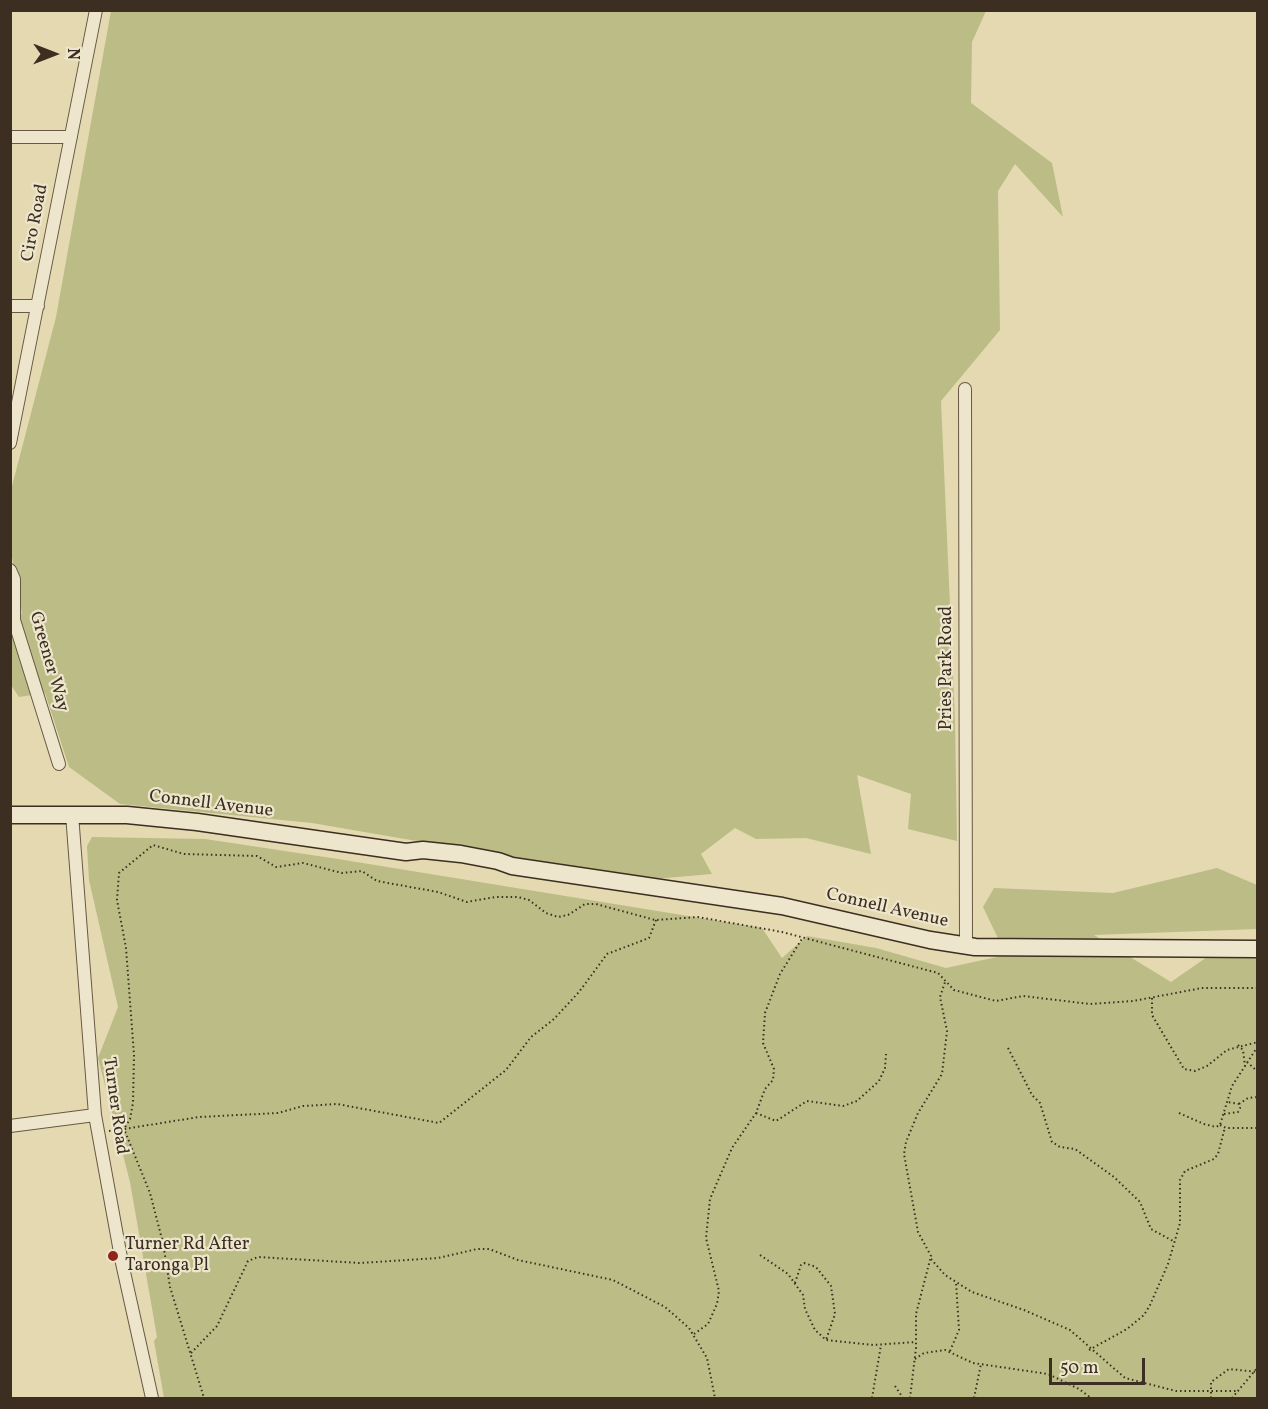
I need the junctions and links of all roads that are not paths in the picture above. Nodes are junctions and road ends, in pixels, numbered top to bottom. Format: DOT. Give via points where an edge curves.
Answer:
graph roads {
  1 [pos="96,10"];
  2 [pos="10,137"];
  3 [pos="71,137"];
  4 [pos="10,306"];
  5 [pos="38,306"];
  6 [pos="965,389"];
  7 [pos="10,443"];
  8 [pos="10,570"];
  9 [pos="12,621"];
  10 [pos="59,764"];
  11 [pos="72,814"];
  12 [pos="10,815"];
  13 [pos="966,946"];
  14 [pos="1257,949"];
  15 [pos="94,1115"];
  16 [pos="10,1126"];
  17 [pos="152,1398"];
  1 -- 3 [label="street, Ciro Road"];
  2 -- 3 [label="street"];
  3 -- 5 [label="street, Ciro Road"];
  4 -- 5 [label="street"];
  5 -- 7 [label="street, Ciro Road"];
  6 -- 13 [label="street, Pries Park Road"];
  8 -- 9 [label="street, Greener Way" via="14,579"];
  9 -- 10 [label="street, Greener Way"];
  11 -- 12 [label="street, Connell Avenue"];
  11 -- 13 [label="street, Connell Avenue" via="178,820 406,852 452,863 512,866 782,906"];
  11 -- 15 [label="street, Turner Road"];
  13 -- 14 [label="street, Connell Avenue"];
  15 -- 16 [label="street"];
  15 -- 17 [label="street, Turner Road"];
}
